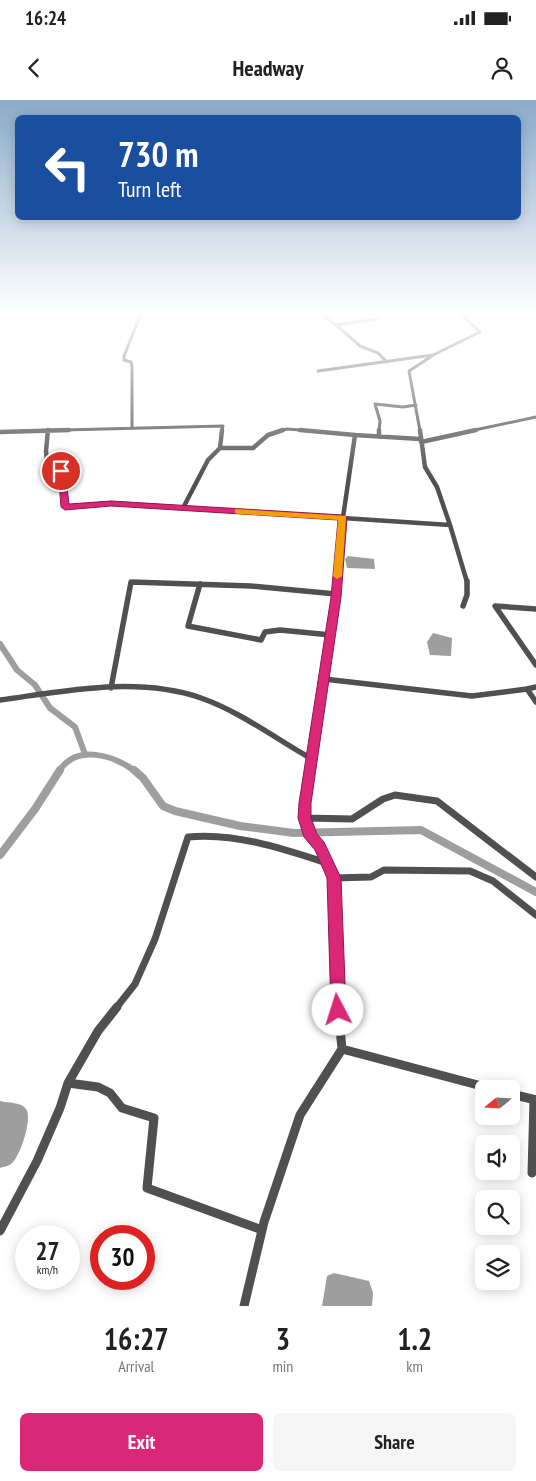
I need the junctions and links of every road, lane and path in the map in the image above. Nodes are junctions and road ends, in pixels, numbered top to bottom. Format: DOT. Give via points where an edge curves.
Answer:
graph roads {
  1 [pos="133,367"];
  2 [pos="347,367"];
  3 [pos="415,367"];
  4 [pos="318,371"];
  5 [pos="416,405"];
  6 [pos="536,417"];
  7 [pos="132,427"];
  8 [pos="48,430"];
  9 [pos="0,432"];
  10 [pos="354,435"];
  11 [pos="379,436"];
  12 [pos="420,440"];
  13 [pos="220,448"];
  14 [pos="183,508"];
  15 [pos="343,518"];
  16 [pos="450,525"];
  17 [pos="200,584"];
  18 [pos="336,594"];
  19 [pos="463,606"];
  20 [pos="536,609"];
  21 [pos="330,635"];
  22 [pos="536,665"];
  23 [pos="324,679"];
  24 [pos="536,687"];
  25 [pos="111,688"];
  26 [pos="527,689"];
  27 [pos="0,700"];
  28 [pos="536,702"];
  29 [pos="312,759"];
  30 [pos="305,818"];
  31 [pos="327,863"];
  32 [pos="536,877"];
  33 [pos="334,878"];
  34 [pos="536,915"];
  35 [pos="342,1048"];
  36 [pos="68,1082"];
  37 [pos="475,1084"];
  38 [pos="520,1096"];
  39 [pos="535,1100"];
  40 [pos="532,1173"];
  41 [pos="262,1230"];
  42 [pos="0,1231"];
  43 [pos="244,1306"];
  1 -- 7 [label="street"];
  2 -- 4 [label="street"];
  3 -- 5 [label="street" via="409,371"];
  5 -- 11 [label="street" via="375,404 380,422"];
  5 -- 12 [label="street"];
  6 -- 12 [label="street"];
  7 -- 8 [label="street"];
  7 -- 13 [label="street" via="223,426"];
  8 -- 9 [label="street"];
  8 -- 14 [label="street" via="48,473 61,471 65,507 111,503"];
  10 -- 11 [label="street"];
  10 -- 13 [label="street" via="287,429 268,435 253,448"];
  10 -- 15 [label="street"];
  11 -- 12 [label="street"];
  12 -- 16 [label="street" via="425,467 437,487"];
  13 -- 14 [label="street" via="208,460"];
  14 -- 15 [label="street"];
  15 -- 16 [label="street"];
  15 -- 18 [label="street"];
  16 -- 19 [label="street" via="467,577"];
  17 -- 18 [label="street"];
  17 -- 21 [label="street" via="188,626 261,640 265,632 280,630"];
  17 -- 25 [label="street" via="131,582"];
  18 -- 21 [label="street"];
  20 -- 22 [label="street" via="495,606"];
  21 -- 23 [label="street"];
  23 -- 26 [label="street" via="472,696"];
  23 -- 29 [label="street"];
  24 -- 26 [label="street"];
  25 -- 27 [label="street"];
  25 -- 29 [label="street" via="172,690 203,699"];
  26 -- 28 [label="street"];
  29 -- 30 [label="street"];
  30 -- 31 [label="street" via="311,837 320,846"];
  30 -- 32 [label="street" via="352,819 382,799 395,795 437,801"];
  31 -- 33 [label="street"];
  31 -- 36 [label="street" via="306,855 206,835 188,837 155,938 135,984 98,1031"];
  33 -- 34 [label="street" via="371,877 384,870 470,871 493,881"];
  33 -- 35 [label="street" via="336,990"];
  35 -- 37 [label="street"];
  35 -- 41 [label="street" via="300,1115"];
  36 -- 41 [label="street" via="98,1087 110,1093 122,1108 154,1118 147,1188"];
  36 -- 42 [label="street" via="37,1161"];
  38 -- 39 [label="street"];
  39 -- 40 [label="street"];
  41 -- 43 [label="street"];
}
